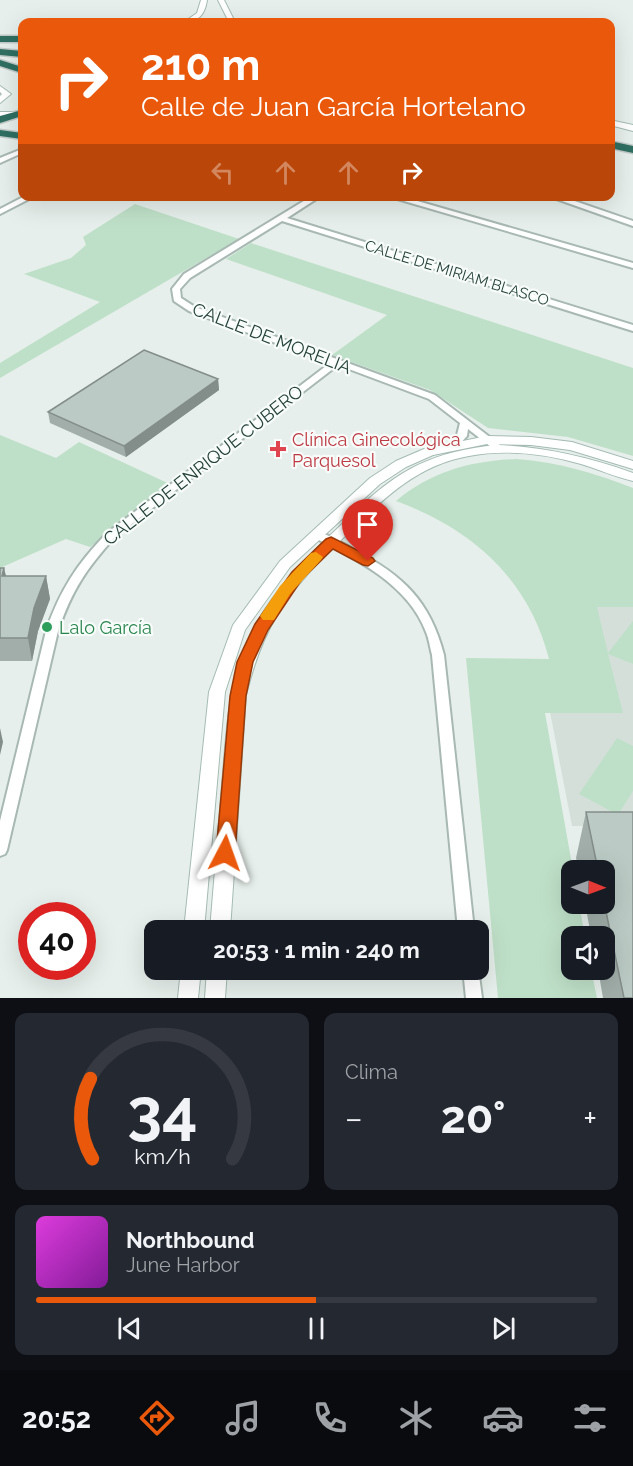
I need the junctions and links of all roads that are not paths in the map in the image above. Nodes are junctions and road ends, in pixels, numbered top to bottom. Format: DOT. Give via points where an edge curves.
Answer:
graph roads {
  1 [pos="204,0"];
  2 [pos="217,0"];
  3 [pos="195,18"];
  4 [pos="205,18"];
  5 [pos="224,18"];
  6 [pos="229,18"];
  7 [pos="0,39"];
  8 [pos="18,39"];
  9 [pos="0,45"];
  10 [pos="18,47"];
  11 [pos="0,52"];
  12 [pos="18,54"];
  13 [pos="0,63"];
  14 [pos="18,69"];
  15 [pos="0,88"];
  16 [pos="0,101"];
  17 [pos="0,114"];
  18 [pos="18,114"];
  19 [pos="18,114"];
  20 [pos="0,120"];
  21 [pos="615,123"];
  22 [pos="633,128"];
  23 [pos="0,133"];
  24 [pos="18,136"];
  25 [pos="18,136"];
  26 [pos="0,139"];
  27 [pos="615,145"];
  28 [pos="633,150"];
  29 [pos="18,153"];
  30 [pos="615,155"];
  31 [pos="633,160"];
  32 [pos="0,161"];
  33 [pos="22,201"];
  34 [pos="310,201"];
  35 [pos="407,201"];
  36 [pos="566,201"];
  37 [pos="0,212"];
  38 [pos="282,219"];
  39 [pos="633,224"];
  40 [pos="633,266"];
  41 [pos="633,328"];
  42 [pos="334,363"];
  43 [pos="465,423"];
  44 [pos="487,440"];
  45 [pos="453,445"];
  46 [pos="501,449"];
  47 [pos="633,465"];
  48 [pos="633,477"];
  49 [pos="324,539"];
  50 [pos="0,850"];
  51 [pos="195,920"];
  52 [pos="221,920"];
  53 [pos="465,920"];
  54 [pos="190,980"];
  55 [pos="216,980"];
  56 [pos="472,980"];
  57 [pos="188,998"];
  58 [pos="215,998"];
  59 [pos="474,998"];
  1 -- 3 [label="street"];
  2 -- 4 [label="street"];
  2 -- 5 [label="street"];
  2 -- 6 [label="street"];
  7 -- 8 [label="highway"];
  9 -- 10 [label="highway"];
  11 -- 12 [label="highway"];
  13 -- 14 [label="highway"];
  15 -- 16 [label="street" via="7,94"];
  17 -- 18 [label="street"];
  19 -- 20 [label="highway"];
  21 -- 22 [label="street"];
  23 -- 24 [label="highway"];
  25 -- 26 [label="highway"];
  27 -- 28 [label="highway"];
  29 -- 32 [label="street"];
  30 -- 31 [label="highway"];
  33 -- 37 [label="street"];
  34 -- 38 [label="street, CALLE DE MORELIA"];
  35 -- 40 [label="street"];
  36 -- 39 [label="street"];
  38 -- 41 [label="street, CALLE DE MIRIAM BLASCO"];
  38 -- 42 [label="street, CALLE DE MORELIA" via="187,276 175,294 192,309"];
  42 -- 43 [label="street, CALLE DE MORELIA" via="432,397"];
  42 -- 50 [label="street, CALLE DE ENRIQUE CUBERO" via="111,535 83,564 64,596 52,631"];
  43 -- 44 [label="street, CALLE DE MORELIA"];
  43 -- 45 [label="street" via="462,436"];
  44 -- 45 [label="street"];
  44 -- 46 [label="street, CALLE DE MORELIA"];
  44 -- 47 [label="street" via="572,446"];
  45 -- 49 [label="street" via="400,464 375,480"];
  46 -- 48 [label="street" via="571,457"];
  46 -- 49 [label="street" via="447,458 417,469"];
  49 -- 51 [label="street" via="285,564 238,629 226,662 212,730"];
  49 -- 52 [label="street" via="260,628 245,662 234,729"];
  49 -- 53 [label="street" via="368,561 402,587 430,623 436,641"];
  54 -- 57 [label="street"];
  55 -- 58 [label="street"];
  56 -- 59 [label="street"];
}
